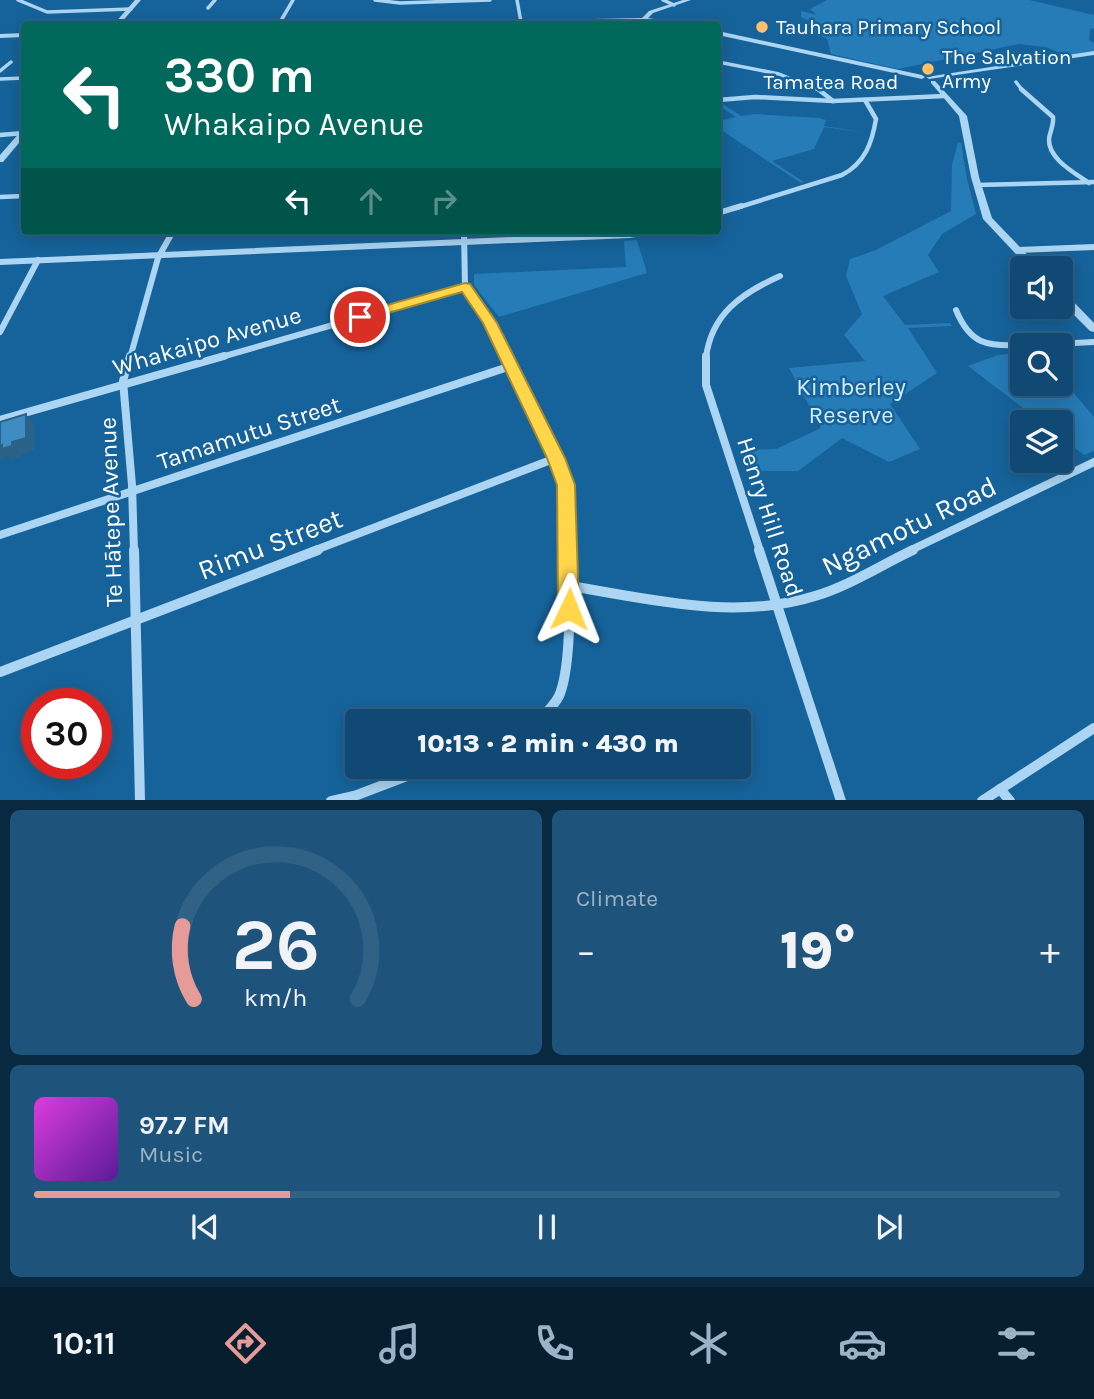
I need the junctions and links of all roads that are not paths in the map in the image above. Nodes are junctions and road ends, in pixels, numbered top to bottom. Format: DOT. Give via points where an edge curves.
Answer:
graph roads {
  1 [pos="18,0"];
  2 [pos="138,0"];
  3 [pos="215,0"];
  4 [pos="293,0"];
  5 [pos="375,0"];
  6 [pos="490,0"];
  7 [pos="517,0"];
  8 [pos="663,0"];
  9 [pos="688,0"];
  10 [pos="434,1"];
  11 [pos="674,5"];
  12 [pos="208,8"];
  13 [pos="131,9"];
  14 [pos="644,19"];
  15 [pos="120,21"];
  16 [pos="281,21"];
  17 [pos="521,21"];
  18 [pos="562,21"];
  19 [pos="656,21"];
  20 [pos="721,34"];
  21 [pos="21,35"];
  22 [pos="0,36"];
  23 [pos="1094,53"];
  24 [pos="11,62"];
  25 [pos="721,63"];
  26 [pos="0,71"];
  27 [pos="21,78"];
  28 [pos="0,79"];
  29 [pos="927,80"];
  30 [pos="1016,82"];
  31 [pos="945,96"];
  32 [pos="721,100"];
  33 [pos="865,100"];
  34 [pos="833,101"];
  35 [pos="0,135"];
  36 [pos="21,137"];
  37 [pos="21,139"];
  38 [pos="0,160"];
  39 [pos="1091,183"];
  40 [pos="977,185"];
  41 [pos="21,196"];
  42 [pos="0,197"];
  43 [pos="721,211"];
  44 [pos="171,235"];
  45 [pos="464,235"];
  46 [pos="629,235"];
  47 [pos="464,242"];
  48 [pos="1094,247"];
  49 [pos="1018,250"];
  50 [pos="160,255"];
  51 [pos="1024,256"];
  52 [pos="38,260"];
  53 [pos="0,262"];
  54 [pos="780,276"];
  55 [pos="465,287"];
  56 [pos="1073,307"];
  57 [pos="956,310"];
  58 [pos="1094,329"];
  59 [pos="0,332"];
  60 [pos="1094,342"];
  61 [pos="1073,343"];
  62 [pos="1010,345"];
  63 [pos="511,366"];
  64 [pos="124,384"];
  65 [pos="0,421"];
  66 [pos="556,458"];
  67 [pos="1094,462"];
  68 [pos="132,492"];
  69 [pos="0,535"];
  70 [pos="570,586"];
  71 [pos="778,606"];
  72 [pos="135,620"];
  73 [pos="0,672"];
  74 [pos="550,709"];
  75 [pos="1094,728"];
  76 [pos="402,779"];
  77 [pos="1000,789"];
  78 [pos="357,798"];
  79 [pos="140,800"];
  80 [pos="331,800"];
  81 [pos="841,800"];
  82 [pos="982,800"];
  83 [pos="1010,800"];
  1 -- 13 [label="street" via="47,12"];
  2 -- 13 [label="street"];
  3 -- 12 [label="street"];
  4 -- 16 [label="street"];
  5 -- 10 [label="street"];
  6 -- 10 [label="street"];
  7 -- 17 [label="street"];
  8 -- 11 [label="street"];
  9 -- 11 [label="street"];
  11 -- 14 [label="street"];
  13 -- 15 [label="street"];
  14 -- 18 [label="street"];
  14 -- 19 [label="street"];
  20 -- 29 [label="street"];
  21 -- 22 [label="street"];
  23 -- 29 [label="street"];
  24 -- 26 [label="street"];
  25 -- 34 [label="street" via="803,82"];
  27 -- 28 [label="street"];
  29 -- 31 [label="street"];
  30 -- 39 [label="street" via="1053,117 1051,149"];
  31 -- 33 [label="street, Tamatea Road"];
  31 -- 40 [label="street" via="963,116"];
  32 -- 34 [label="street, Tamatea Road"];
  33 -- 34 [label="street, Tamatea Road"];
  33 -- 43 [label="street" via="876,119 866,156 858,166 842,175"];
  35 -- 36 [label="street"];
  37 -- 38 [label="street"];
  39 -- 40 [label="street"];
  40 -- 49 [label="street" via="988,219"];
  41 -- 42 [label="street"];
  44 -- 50 [label="street, Te Hātepe Avenue"];
  45 -- 47 [label="street"];
  46 -- 47 [label="street"];
  47 -- 50 [label="street"];
  47 -- 55 [label="street"];
  48 -- 49 [label="street"];
  49 -- 51 [label="street"];
  50 -- 52 [label="street"];
  50 -- 64 [label="street, Te Hātepe Avenue"];
  52 -- 53 [label="street"];
  52 -- 59 [label="street"];
  54 -- 71 [label="street, Henry Hill Road" via="748,291 723,312 710,334 704,358 706,385"];
  55 -- 63 [label="street"];
  55 -- 64 [label="street, Whakaipo Avenue"];
  56 -- 58 [label="street"];
  57 -- 62 [label="street" via="972,336 983,344"];
  60 -- 61 [label="street"];
  63 -- 66 [label="street"];
  63 -- 68 [label="street, Tamamutu Street"];
  64 -- 65 [label="street, Whakaipo Avenue"];
  64 -- 68 [label="street, Te Hātepe Avenue"];
  66 -- 70 [label="street" via="568,502"];
  66 -- 72 [label="street, Rimu Street"];
  67 -- 71 [label="street, Ngamotu Road" via="819,595"];
  68 -- 69 [label="street, Tamamutu Street"];
  68 -- 72 [label="street, Te Hātepe Avenue"];
  70 -- 71 [label="street, Ngamotu Road" via="715,606"];
  70 -- 74 [label="street" via="560,694"];
  71 -- 81 [label="street, Henry Hill Road"];
  72 -- 73 [label="street, Rimu Street"];
  72 -- 79 [label="street, Te Hātepe Avenue"];
  75 -- 77 [label="street"];
  76 -- 78 [label="street"];
  77 -- 82 [label="street"];
  77 -- 83 [label="street"];
  78 -- 80 [label="street"];
}
